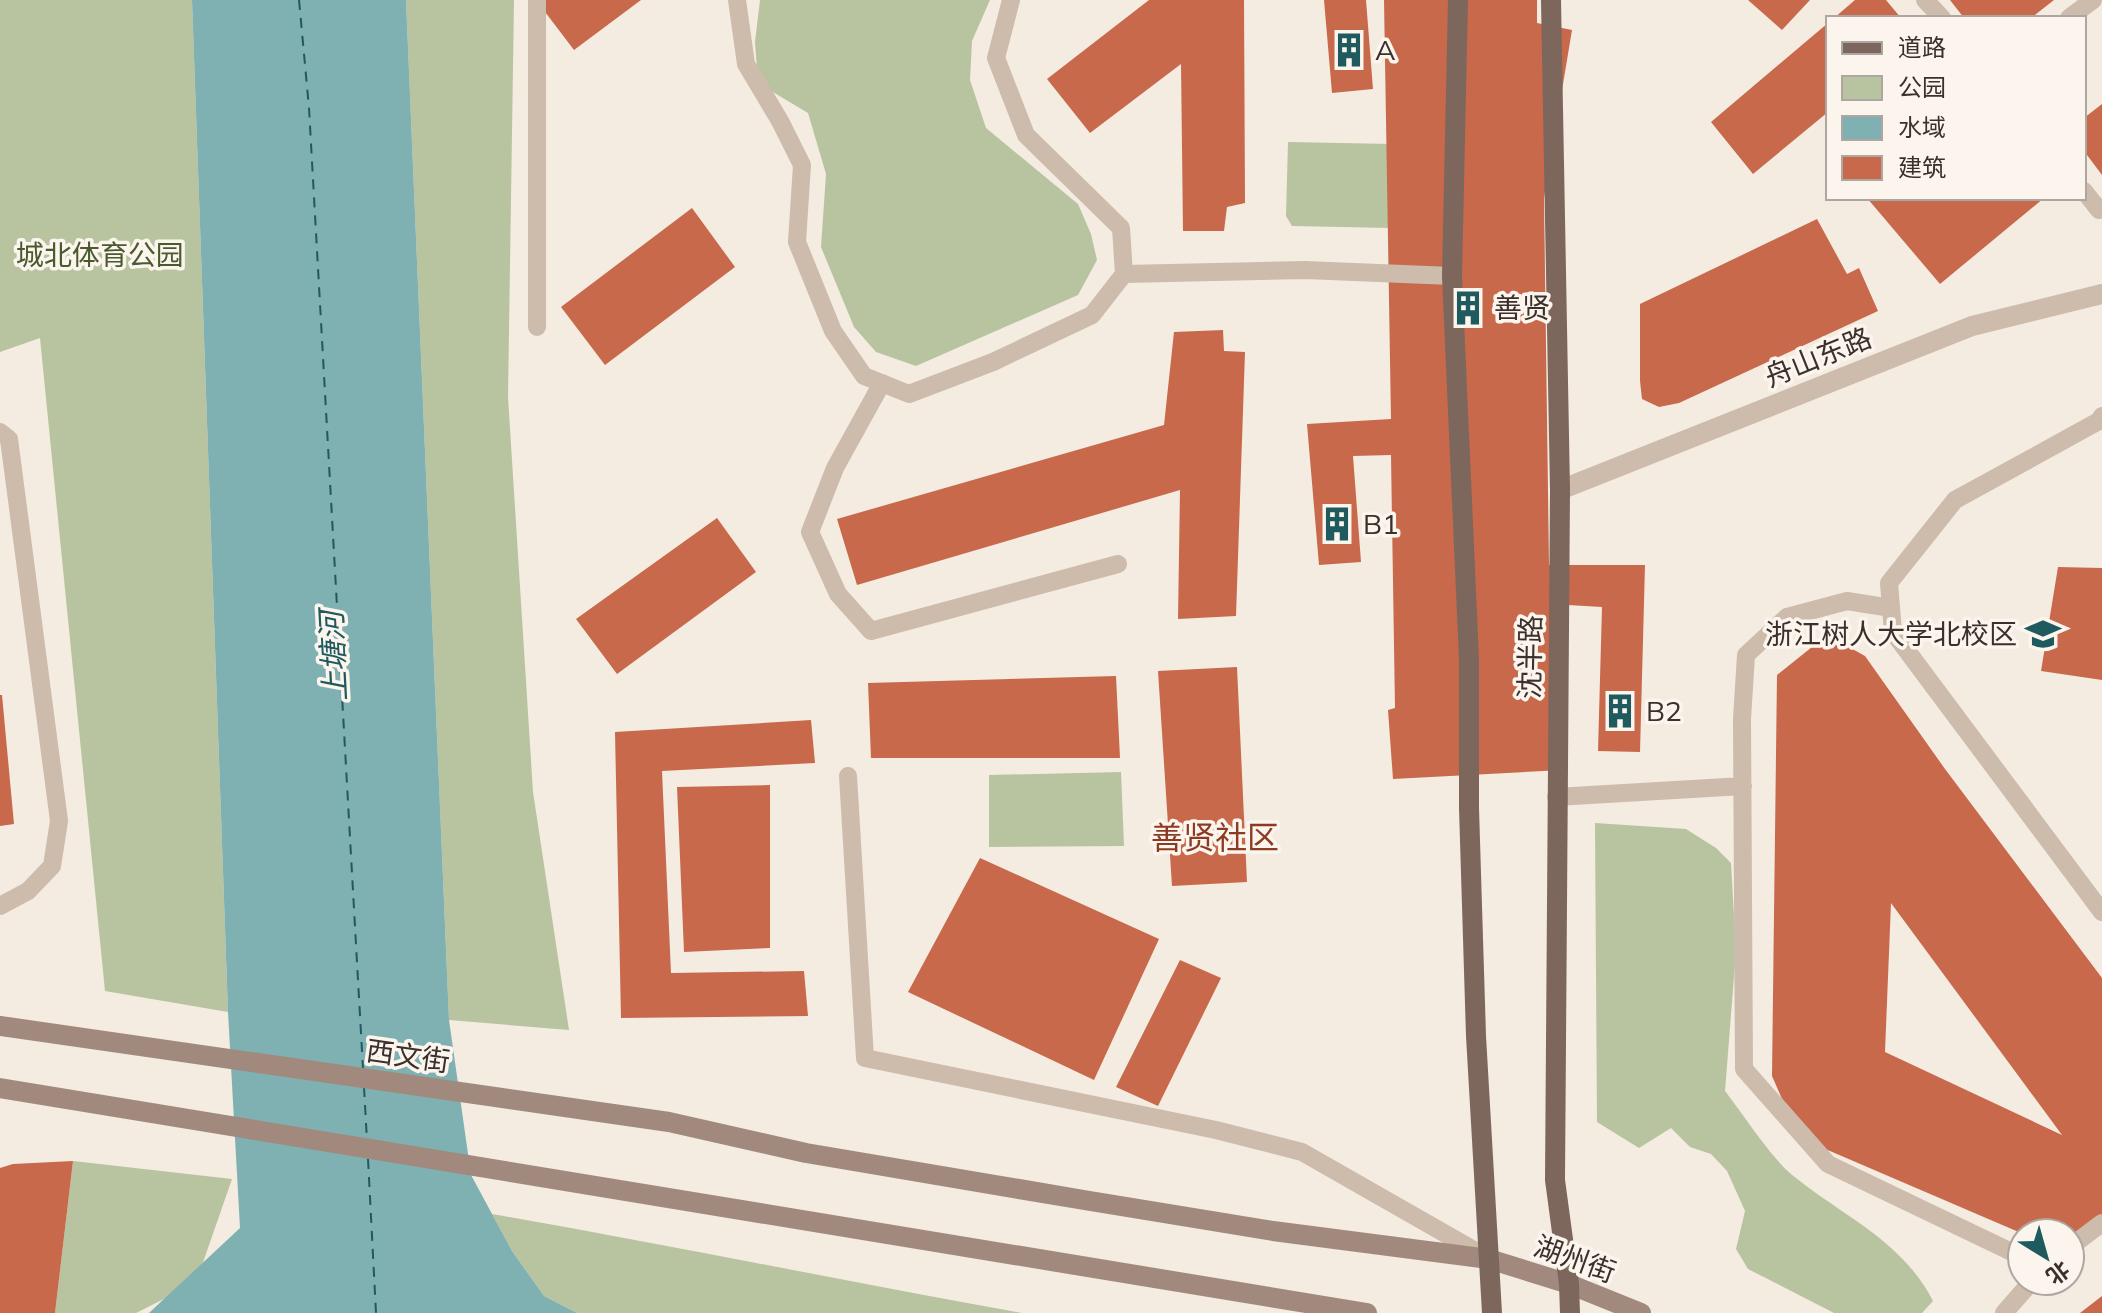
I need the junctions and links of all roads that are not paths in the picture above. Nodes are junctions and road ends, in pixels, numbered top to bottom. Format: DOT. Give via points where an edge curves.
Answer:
graph roads {
  1 [pos="537,0"];
  2 [pos="737,0"];
  3 [pos="1011,0"];
  4 [pos="1458,0"];
  5 [pos="1551,0"];
  6 [pos="1925,0"];
  7 [pos="2093,0"];
  8 [pos="1940,16"];
  9 [pos="2072,16"];
  10 [pos="2086,194"];
  11 [pos="2099,210"];
  12 [pos="1124,274"];
  13 [pos="1452,276"];
  14 [pos="2102,294"];
  15 [pos="537,327"];
  16 [pos="882,383"];
  17 [pos="2102,416"];
  18 [pos="0,432"];
  19 [pos="1560,490"];
  20 [pos="1118,564"];
  21 [pos="1891,608"];
  22 [pos="848,776"];
  23 [pos="1743,786"];
  24 [pos="1556,797"];
  25 [pos="0,906"];
  26 [pos="2102,912"];
  27 [pos="0,1026"];
  28 [pos="1,1088"];
  29 [pos="2006,1249"];
  30 [pos="1489,1259"];
  31 [pos="1569,1284"];
  32 [pos="2018,1297"];
  33 [pos="1367,1313"];
  34 [pos="1492,1313"];
  35 [pos="1570,1313"];
  36 [pos="1641,1313"];
  37 [pos="2004,1313"];
  1 -- 15 [label="lane"];
  2 -- 16 [label="lane" via="746,64 802,165 797,242 833,331 864,376"];
  3 -- 12 [label="lane" via="996,58 1026,135 1121,228"];
  4 -- 13 [label="main road"];
  5 -- 19 [label="main road, 沈半路"];
  6 -- 8 [label="lane"];
  7 -- 9 [label="lane"];
  10 -- 11 [label="lane"];
  12 -- 13 [label="lane" via="1305,270"];
  12 -- 16 [label="lane" via="1092,315 993,362 909,394"];
  13 -- 30 [label="main road" via="1469,659 1476,1036"];
  14 -- 19 [label="street, 舟山东路" via="1972,326"];
  16 -- 20 [label="lane" via="835,468 810,532 838,594 871,631"];
  17 -- 21 [label="lane" via="1955,500 1889,583"];
  18 -- 25 [label="lane" via="9,439 59,821 52,866 28,891"];
  19 -- 24 [label="main road, 沈半路"];
  21 -- 23 [label="lane" via="1847,601 1787,617 1746,655"];
  21 -- 26 [label="lane" via="1893,632"];
  22 -- 30 [label="lane" via="865,1058 1302,1152"];
  23 -- 24 [label="lane"];
  23 -- 29 [label="lane" via="1744,1069 1828,1164"];
  24 -- 31 [label="main road, 沈半路" via="1555,1180"];
  27 -- 30 [label="main road, 西文街" via="669,1122 806,1153 1273,1231"];
  28 -- 33 [label="main road"];
  30 -- 31 [label="main road, 湖州街"];
  30 -- 34 [label="main road"];
  31 -- 35 [label="main road, 沈半路"];
  31 -- 36 [label="main road, 湖州街"];
  32 -- 37 [label="lane"];
}
